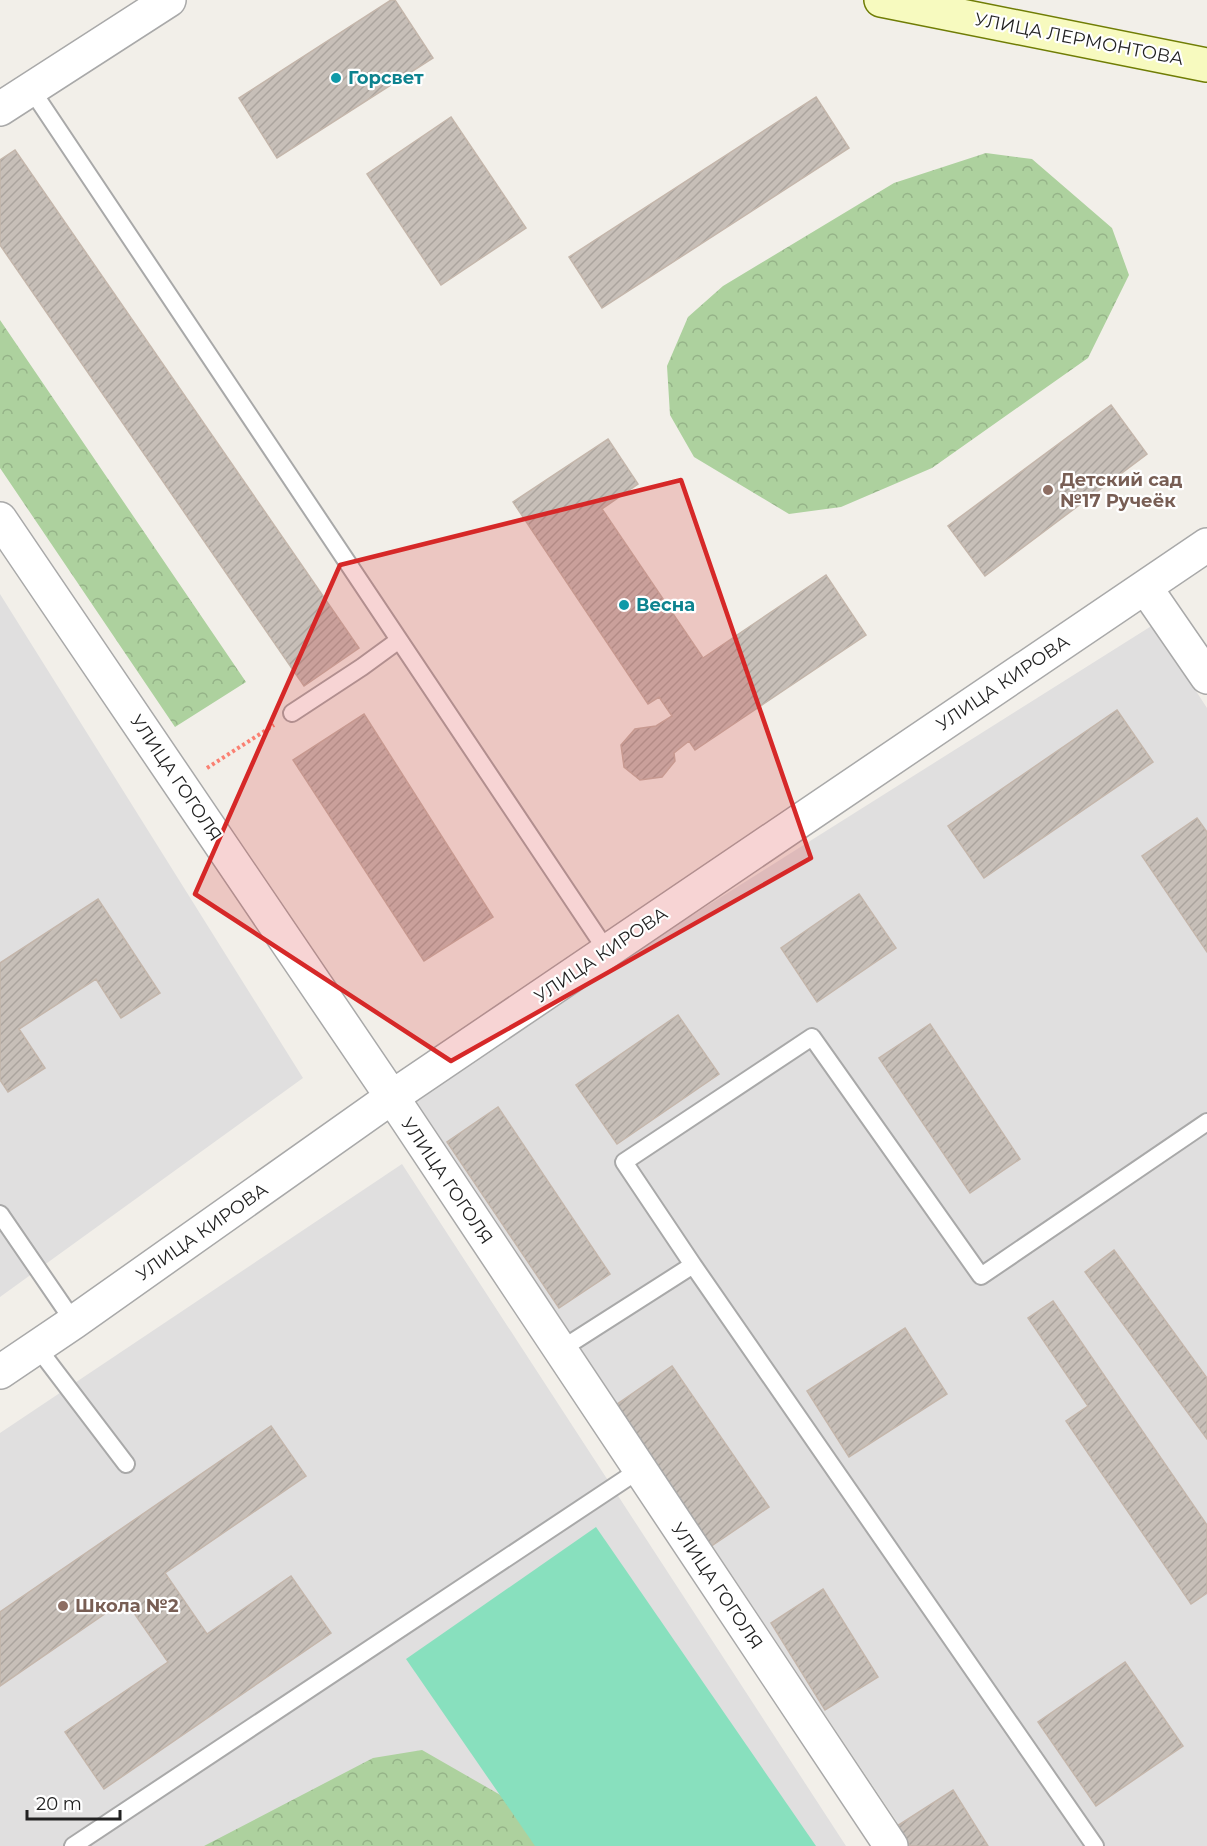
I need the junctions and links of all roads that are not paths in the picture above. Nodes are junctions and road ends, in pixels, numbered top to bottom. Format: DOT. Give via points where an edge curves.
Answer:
graph roads {
  1 [pos="169,0"];
  2 [pos="881,0"];
  3 [pos="1207,65"];
  4 [pos="31,89"];
  5 [pos="0,109"];
  6 [pos="0,519"];
  7 [pos="1207,545"];
  8 [pos="1145,586"];
  9 [pos="399,640"];
  10 [pos="1207,677"];
  11 [pos="292,713"];
  12 [pos="607,951"];
  13 [pos="392,1097"];
  14 [pos="1207,1122"];
  15 [pos="0,1214"];
  16 [pos="693,1266"];
  17 [pos="74,1322"];
  18 [pos="37,1347"];
  19 [pos="560,1350"];
  20 [pos="0,1372"];
  21 [pos="126,1464"];
  22 [pos="639,1470"];
  23 [pos="73,1846"];
  24 [pos="891,1846"];
  25 [pos="1095,1846"];
  1 -- 4 [label="street"];
  2 -- 3 [label="street, УЛИЦА ЛЕРМОНТОВА"];
  4 -- 5 [label="street"];
  4 -- 9 [label="lane"];
  6 -- 13 [label="street, УЛИЦА ГОГОЛЯ"];
  7 -- 8 [label="street, УЛИЦА КИРОВА"];
  8 -- 10 [label="street"];
  8 -- 12 [label="street, УЛИЦА КИРОВА"];
  9 -- 11 [label="lane"];
  9 -- 12 [label="lane"];
  12 -- 13 [label="street, УЛИЦА КИРОВА"];
  13 -- 17 [label="street, УЛИЦА КИРОВА"];
  13 -- 19 [label="street, УЛИЦА ГОГОЛЯ"];
  14 -- 16 [label="lane" via="981,1276 813,1037 624,1162"];
  15 -- 17 [label="lane"];
  16 -- 19 [label="lane"];
  16 -- 25 [label="lane"];
  17 -- 18 [label="street, УЛИЦА КИРОВА"];
  18 -- 20 [label="street, УЛИЦА КИРОВА"];
  18 -- 21 [label="lane"];
  19 -- 22 [label="street, УЛИЦА ГОГОЛЯ"];
  22 -- 23 [label="lane"];
  22 -- 24 [label="street, УЛИЦА ГОГОЛЯ"];
}
